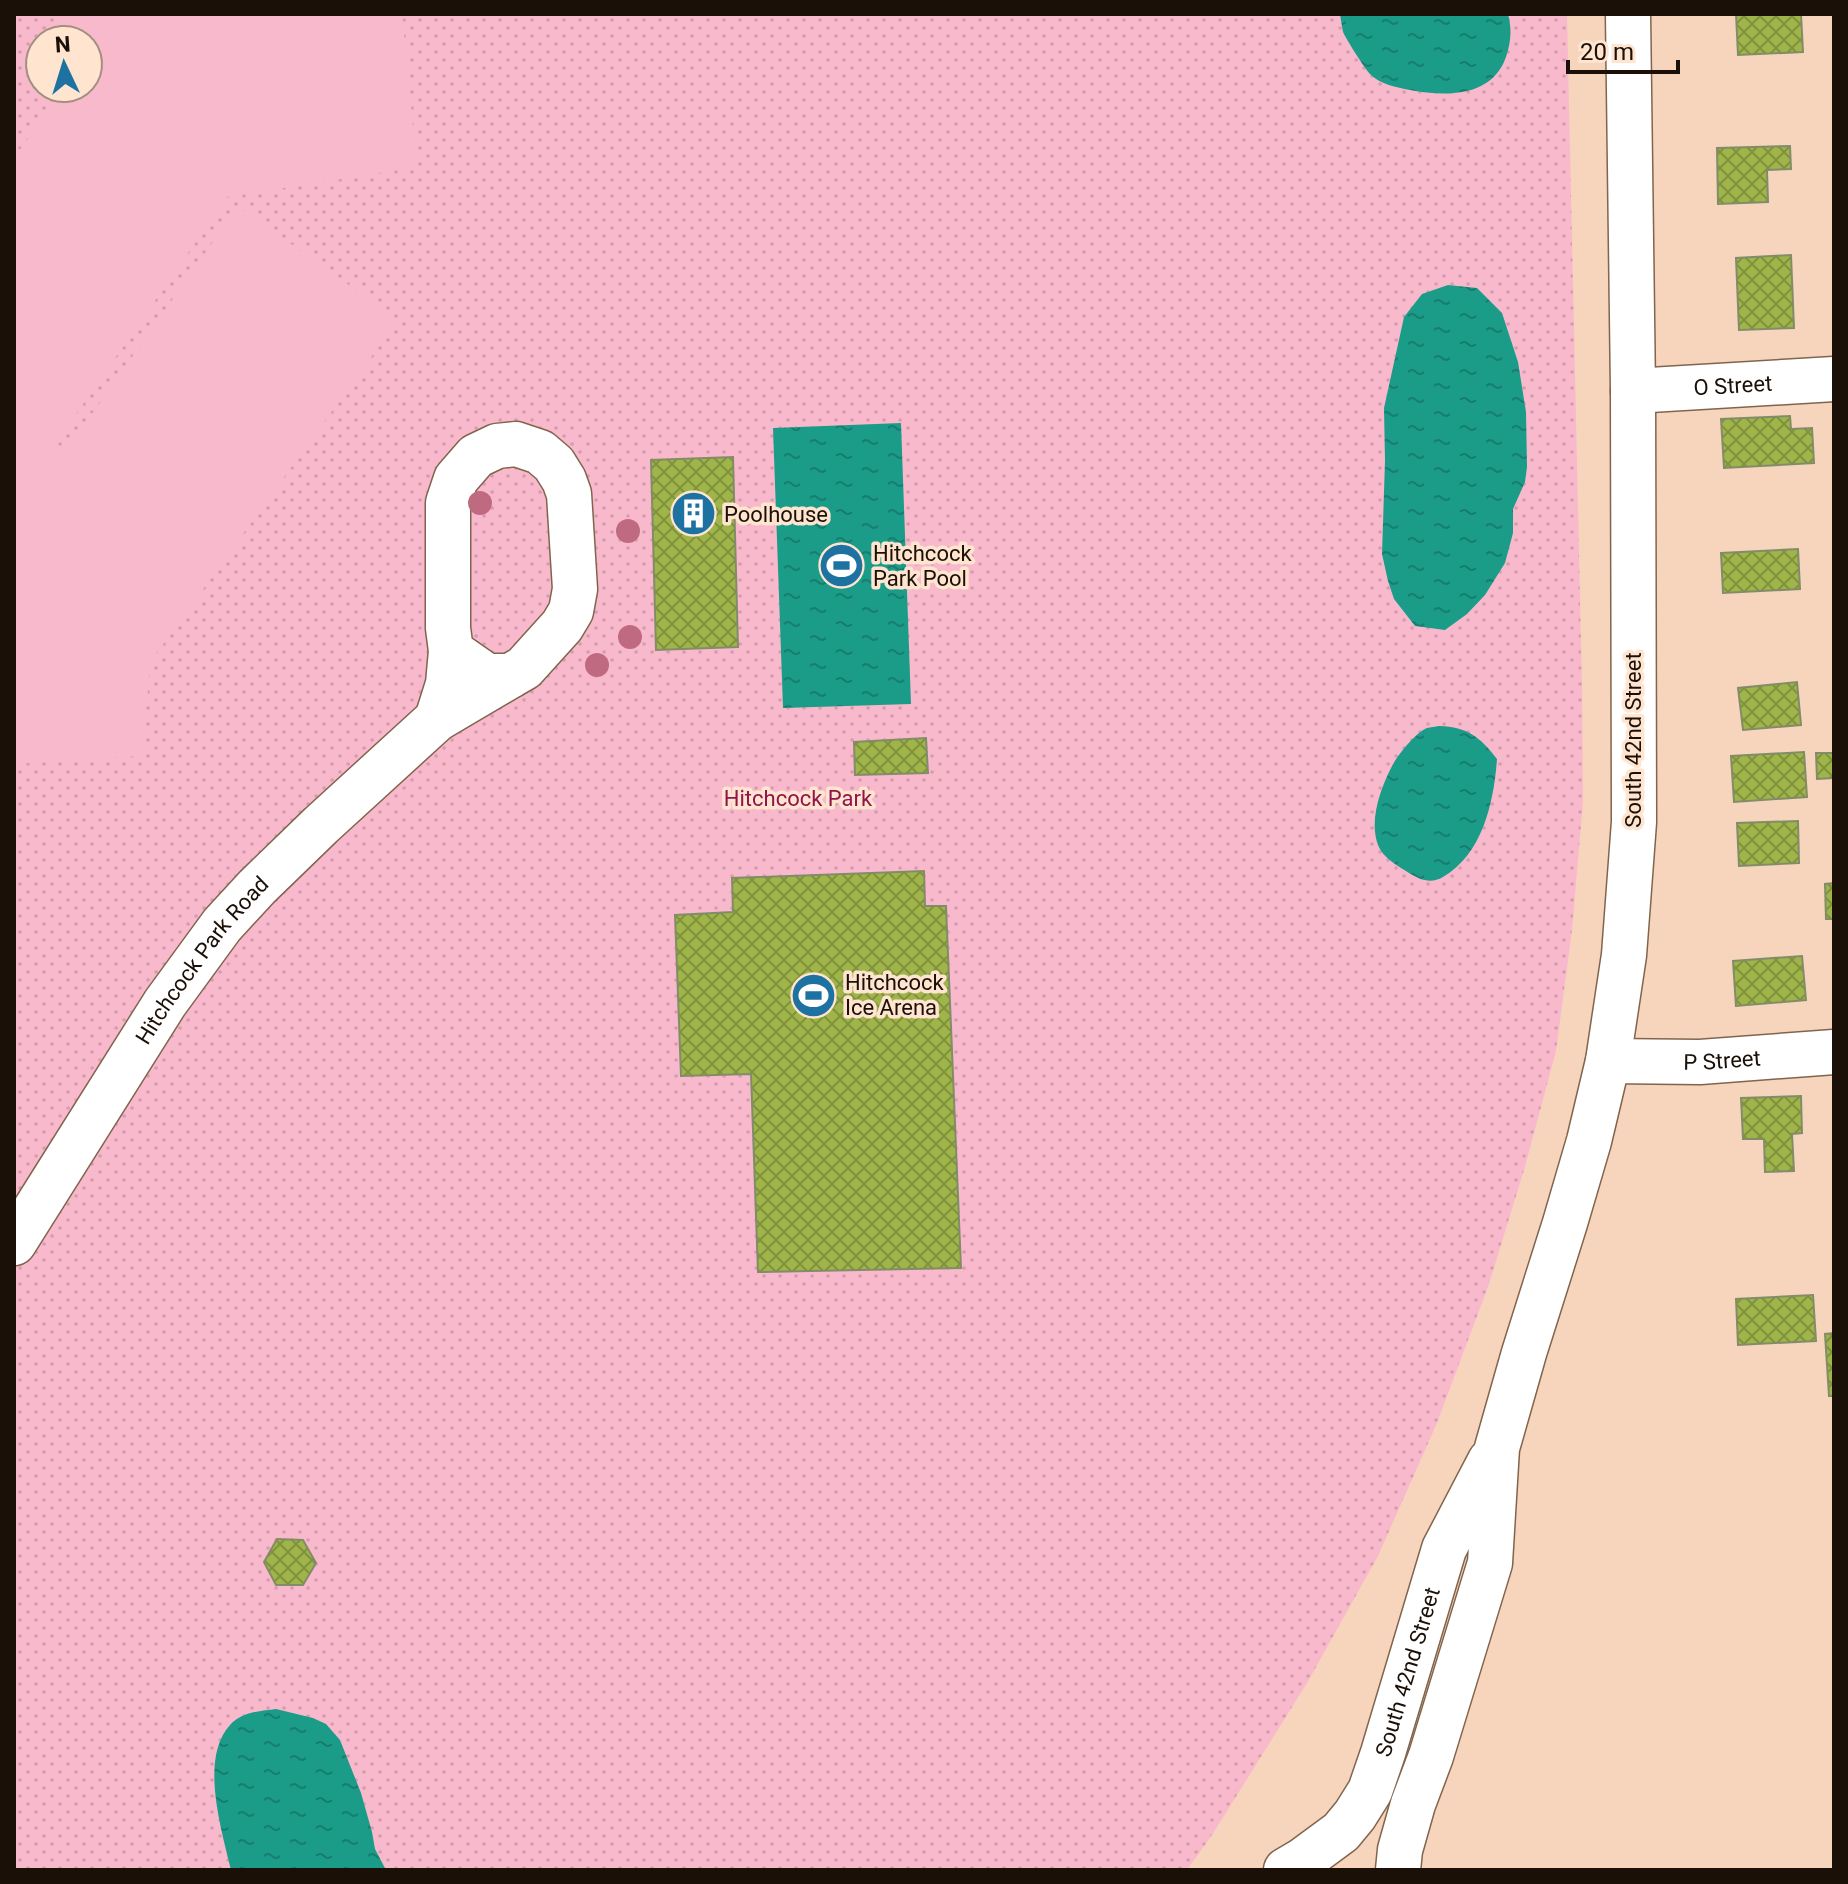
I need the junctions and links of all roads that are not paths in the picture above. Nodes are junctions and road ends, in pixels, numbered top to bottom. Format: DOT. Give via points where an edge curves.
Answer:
graph roads {
  1 [pos="1628,14"];
  2 [pos="1834,379"];
  3 [pos="1633,391"];
  4 [pos="451,651"];
  5 [pos="510,676"];
  6 [pos="437,719"];
  7 [pos="1834,1052"];
  8 [pos="1608,1061"];
  9 [pos="14,1243"];
  10 [pos="1497,1448"];
  11 [pos="1431,1756"];
  12 [pos="1286,1870"];
  13 [pos="1398,1870"];
  14 [pos="1418,1870"];
  1 -- 3 [label="main road, South 42nd Street"];
  2 -- 3 [label="main road, O Street"];
  3 -- 8 [label="main road, South 42nd Street" via="1634,822 1624,955"];
  4 -- 5 [label="main road" via="487,676"];
  4 -- 5 [label="main road, Hitchcock Park Road" via="448,503 456,479 476,456 497,446 516,444 540,452 554,464 569,494 575,589 562,626"];
  4 -- 6 [label="main road, Hitchcock Park Road"];
  5 -- 6 [label="main road, Hitchcock Park Road"];
  6 -- 9 [label="main road, Hitchcock Park Road" via="222,925 165,1003"];
  7 -- 8 [label="main road, P Street" via="1700,1062"];
  8 -- 10 [label="main road, South 42nd Street"];
  10 -- 11 [label="main road, South 42nd Street" via="1490,1563"];
  10 -- 12 [label="main road, South 42nd Street" via="1444,1549 1370,1791 1341,1832"];
  11 -- 13 [label="main road, South 42nd Street"];
  11 -- 14 [label="main road"];
}
